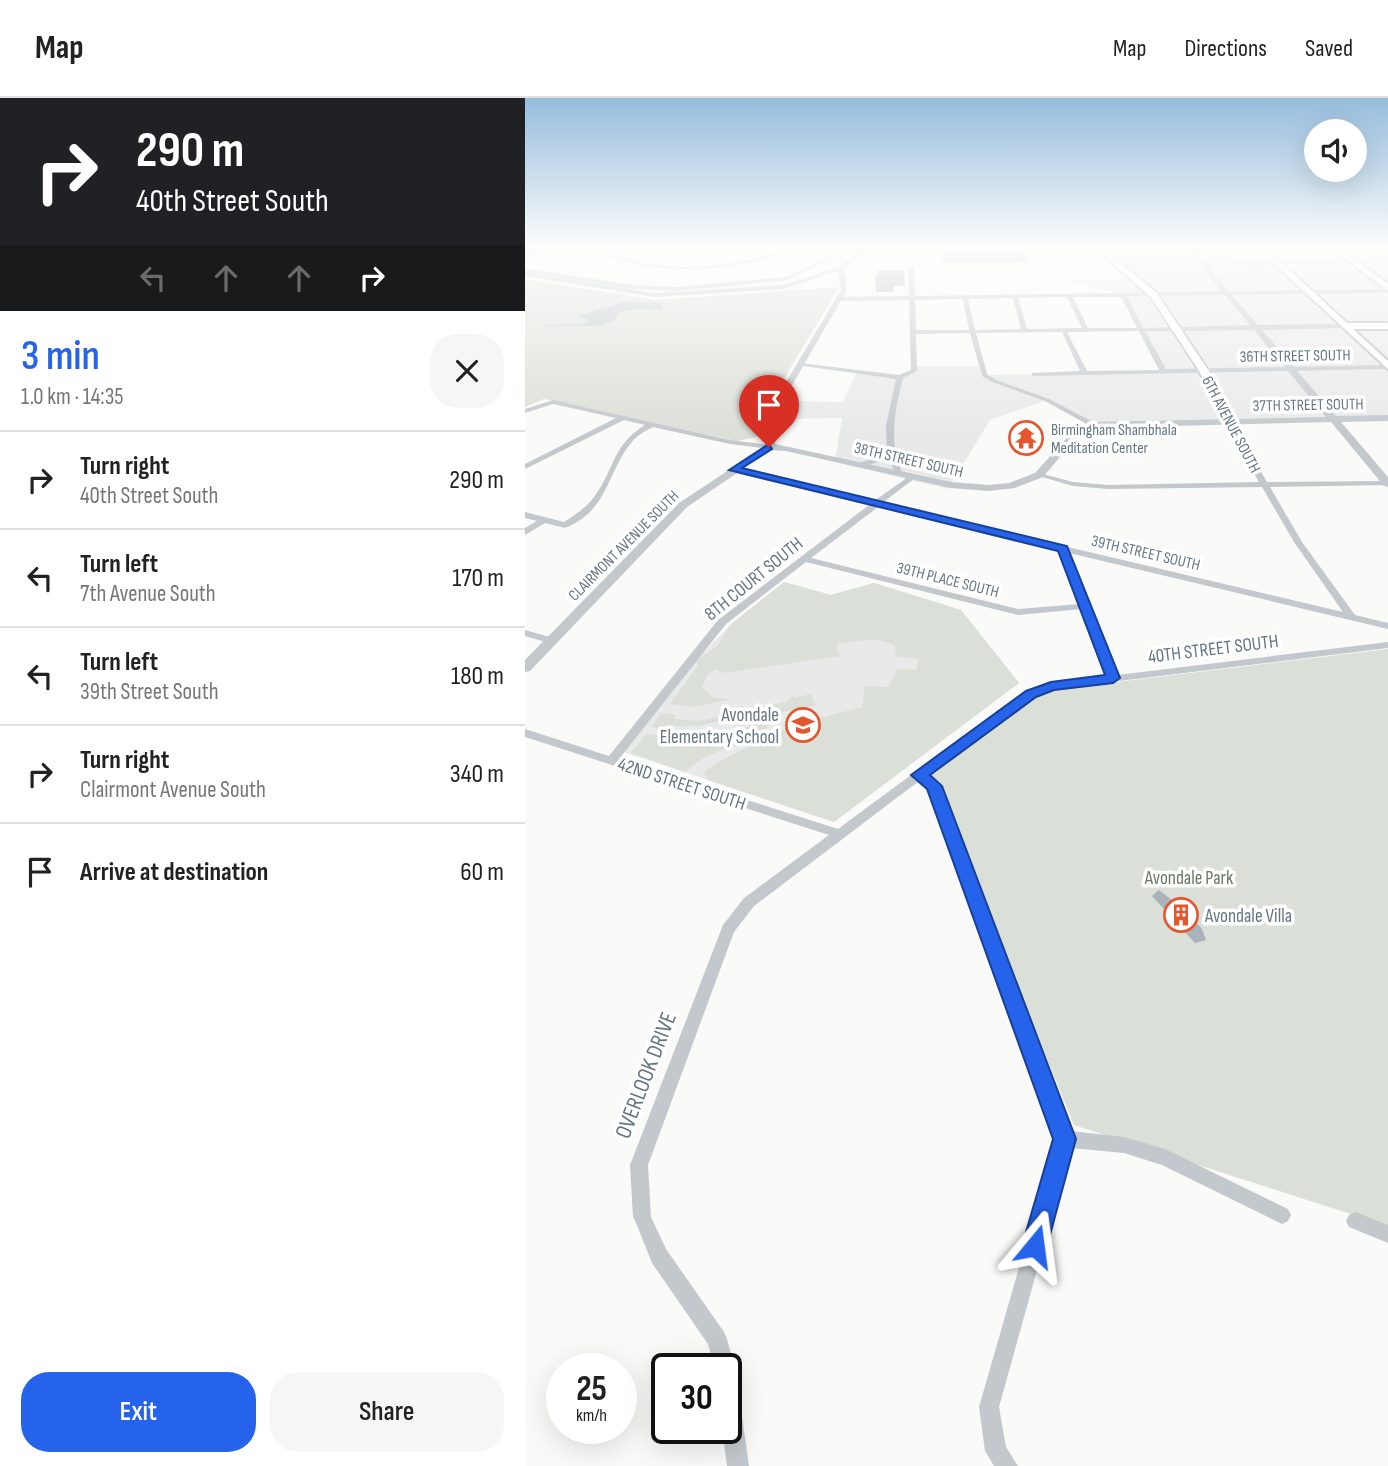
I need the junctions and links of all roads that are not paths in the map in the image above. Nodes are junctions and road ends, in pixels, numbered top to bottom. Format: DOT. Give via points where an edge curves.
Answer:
graph roads {
  1 [pos="833,310"];
  2 [pos="912,310"];
  3 [pos="967,310"];
  4 [pos="1019,310"];
  5 [pos="1076,310"];
  6 [pos="1130,310"];
  7 [pos="1165,310"];
  8 [pos="1242,310"];
  9 [pos="1329,310"];
  10 [pos="1347,326"];
  11 [pos="1388,326"];
  12 [pos="1256,327"];
  13 [pos="1179,329"];
  14 [pos="1086,330"];
  15 [pos="1139,330"];
  16 [pos="1025,331"];
  17 [pos="1064,331"];
  18 [pos="912,332"];
  19 [pos="971,332"];
  20 [pos="800,365"];
  21 [pos="1388,366"];
  22 [pos="1291,369"];
  23 [pos="1204,371"];
  24 [pos="1084,372"];
  25 [pos="1164,372"];
  26 [pos="1034,374"];
  27 [pos="899,377"];
  28 [pos="525,411"];
  29 [pos="623,418"];
  30 [pos="1388,418"];
  31 [pos="1334,419"];
  32 [pos="1227,421"];
  33 [pos="652,424"];
  34 [pos="1092,425"];
  35 [pos="769,447"];
  36 [pos="889,455"];
  37 [pos="863,465"];
  38 [pos="525,467"];
  39 [pos="734,470"];
  40 [pos="898,472"];
  41 [pos="1039,475"];
  42 [pos="911,477"];
  43 [pos="1388,483"];
  44 [pos="1265,484"];
  45 [pos="875,504"];
  46 [pos="525,515"];
  47 [pos="543,521"];
  48 [pos="525,532"];
  49 [pos="1063,548"];
  50 [pos="804,559"];
  51 [pos="1087,606"];
  52 [pos="1352,618"];
  53 [pos="1388,626"];
  54 [pos="525,633"];
  55 [pos="548,640"];
  56 [pos="1388,645"];
  57 [pos="525,668"];
  58 [pos="1113,678"];
  59 [pos="525,733"];
  60 [pos="612,760"];
  61 [pos="919,775"];
  62 [pos="839,834"];
  63 [pos="1065,1139"];
  64 [pos="1282,1216"];
  65 [pos="1355,1221"];
  66 [pos="1388,1234"];
  67 [pos="720,1353"];
  68 [pos="735,1444"];
  69 [pos="738,1466"];
  70 [pos="1007,1466"];
  1 -- 20 [label="street"];
  2 -- 18 [label="street"];
  3 -- 19 [label="street"];
  4 -- 16 [label="street"];
  5 -- 14 [label="street"];
  6 -- 15 [label="street"];
  7 -- 13 [label="main road, 6TH AVENUE SOUTH"];
  8 -- 12 [label="street"];
  9 -- 10 [label="main road"];
  10 -- 11 [label="main road"];
  10 -- 12 [label="street"];
  10 -- 21 [label="main road"];
  12 -- 13 [label="street"];
  12 -- 22 [label="street"];
  13 -- 15 [label="street"];
  13 -- 23 [label="main road, 6TH AVENUE SOUTH"];
  14 -- 15 [label="street"];
  14 -- 17 [label="street"];
  15 -- 25 [label="street"];
  16 -- 17 [label="street"];
  16 -- 19 [label="street"];
  17 -- 24 [label="street"];
  18 -- 19 [label="street"];
  18 -- 27 [label="street" via="914,371"];
  19 -- 34 [label="street" via="984,375 1047,400"];
  20 -- 27 [label="street"];
  20 -- 35 [label="street" via="783,394"];
  21 -- 22 [label="street, 36TH STREET SOUTH"];
  22 -- 23 [label="street, 36TH STREET SOUTH"];
  22 -- 31 [label="street"];
  23 -- 25 [label="street, 36TH STREET SOUTH"];
  23 -- 32 [label="main road, 6TH AVENUE SOUTH"];
  24 -- 25 [label="street, 36TH STREET SOUTH"];
  24 -- 26 [label="street, 36TH STREET SOUTH"];
  27 -- 36 [label="street"];
  28 -- 29 [label="street, 38TH STREET SOUTH" via="553,402"];
  29 -- 33 [label="street, 38TH STREET SOUTH"];
  29 -- 38 [label="street"];
  30 -- 31 [label="street, 37TH STREET SOUTH"];
  31 -- 32 [label="street, 37TH STREET SOUTH"];
  31 -- 43 [label="street"];
  32 -- 34 [label="street, 37TH STREET SOUTH"];
  32 -- 44 [label="street, 6TH AVENUE SOUTH"];
  33 -- 35 [label="street, 38TH STREET SOUTH"];
  33 -- 47 [label="street" via="627,444 607,486 592,505 565,525"];
  34 -- 41 [label="street" via="1074,435"];
  35 -- 37 [label="street, 38TH STREET SOUTH"];
  35 -- 39 [label="street, CLAIRMONT AVENUE SOUTH"];
  36 -- 37 [label="street"];
  36 -- 40 [label="street"];
  37 -- 40 [label="street, 38TH STREET SOUTH"];
  39 -- 45 [label="street, 39TH STREET SOUTH"];
  39 -- 55 [label="street, CLAIRMONT AVENUE SOUTH" via="683,505"];
  40 -- 42 [label="street, 38TH STREET SOUTH"];
  41 -- 42 [label="street, 38TH STREET SOUTH" via="1011,486 989,488"];
  41 -- 44 [label="street" via="1108,487"];
  42 -- 45 [label="street, 8TH COURT SOUTH"];
  43 -- 44 [label="street"];
  44 -- 52 [label="street, 6TH AVENUE SOUTH" via="1298,542"];
  45 -- 49 [label="street, 39TH STREET SOUTH"];
  45 -- 50 [label="street, 8TH COURT SOUTH"];
  46 -- 47 [label="street"];
  47 -- 48 [label="street"];
  49 -- 51 [label="street"];
  49 -- 52 [label="street, 39TH STREET SOUTH"];
  50 -- 51 [label="street, 39TH PLACE SOUTH" via="1018,612"];
  50 -- 60 [label="street, 8TH COURT SOUTH" via="717,627"];
  51 -- 58 [label="street"];
  52 -- 53 [label="street, 39TH STREET SOUTH"];
  54 -- 55 [label="street"];
  55 -- 57 [label="street, CLAIRMONT AVENUE SOUTH"];
  56 -- 58 [label="street, 40TH STREET SOUTH"];
  58 -- 61 [label="street, 40TH STREET SOUTH" via="1051,686 1031,694"];
  59 -- 60 [label="street, 42ND STREET SOUTH"];
  60 -- 62 [label="street, 42ND STREET SOUTH"];
  61 -- 62 [label="street, 40TH STREET SOUTH"];
  61 -- 63 [label="street" via="934,786"];
  62 -- 67 [label="street, OVERLOOK DRIVE" via="749,902 728,929 639,1165 642,1217 659,1256 716,1339"];
  63 -- 64 [label="street" via="1124,1145 1165,1158"];
  63 -- 70 [label="street" via="989,1407 996,1451"];
  65 -- 66 [label="street"];
  68 -- 69 [label="street, OVERLOOK DRIVE"];
}
